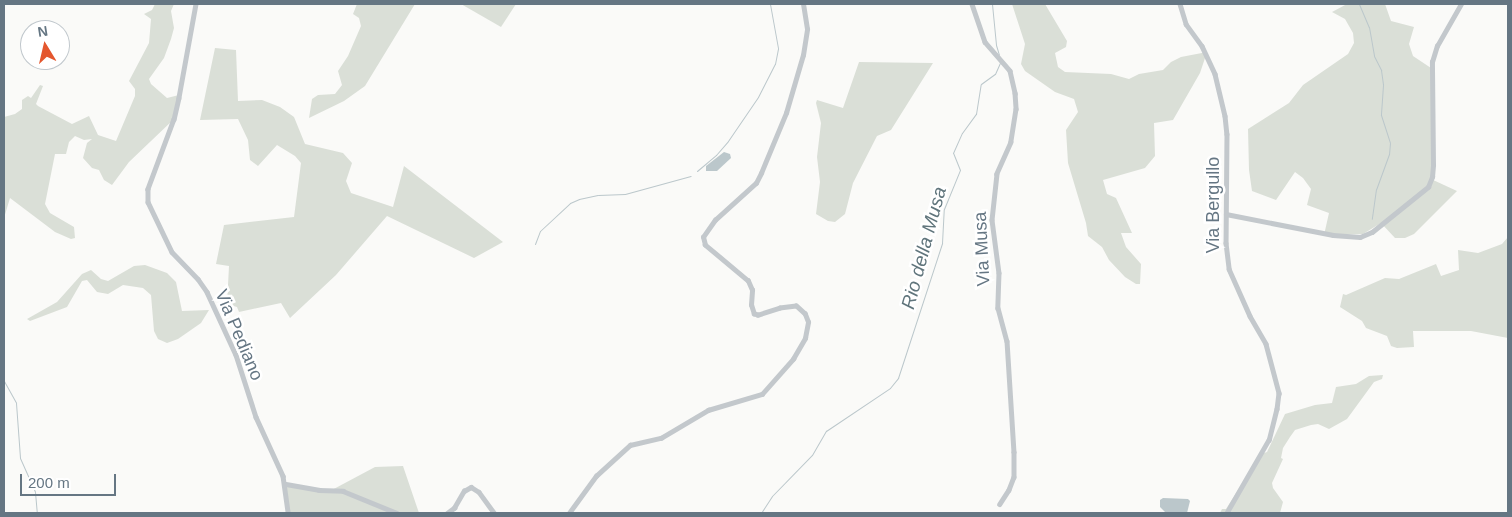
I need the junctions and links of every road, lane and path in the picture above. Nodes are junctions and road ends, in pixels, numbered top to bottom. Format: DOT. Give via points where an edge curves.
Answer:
graph roads {
  1 [pos="196,4"];
  2 [pos="803,4"];
  3 [pos="972,4"];
  4 [pos="1180,4"];
  5 [pos="1461,4"];
  6 [pos="1226,214"];
  7 [pos="286,484"];
  8 [pos="1000,504"];
  9 [pos="288,513"];
  10 [pos="397,513"];
  11 [pos="447,513"];
  12 [pos="494,513"];
  13 [pos="569,513"];
  14 [pos="1227,513"];
  1 -- 7 [label="street, Via Pediano" via="177,105 148,189 148,202 172,252 206,292 236,355 256,417"];
  2 -- 13 [label="street" via="807,29 803,55 786,114 761,173 756,183 716,220 703,237 705,245 748,281 754,314 796,306 808,322 805,338 793,359 762,394 708,410 661,438 630,445 596,476"];
  3 -- 8 [label="street, Via Musa" via="985,42 1010,71 1016,109 1011,142 997,174 992,220 999,273 998,308 1007,341 1014,458 1012,484"];
  4 -- 6 [label="street, Via Bergullo" via="1186,24 1202,46 1215,74 1225,116"];
  5 -- 6 [label="street" via="1437,46 1432,62 1433,165 1428,187 1372,232 1360,237 1332,235"];
  6 -- 14 [label="street, Via Bergullo" via="1229,269 1245,308 1266,344 1279,399 1269,440"];
  7 -- 9 [label="street, Via Pediano"];
  7 -- 10 [label="street" via="343,491"];
  11 -- 12 [label="street" via="471,487 479,492"];
}
